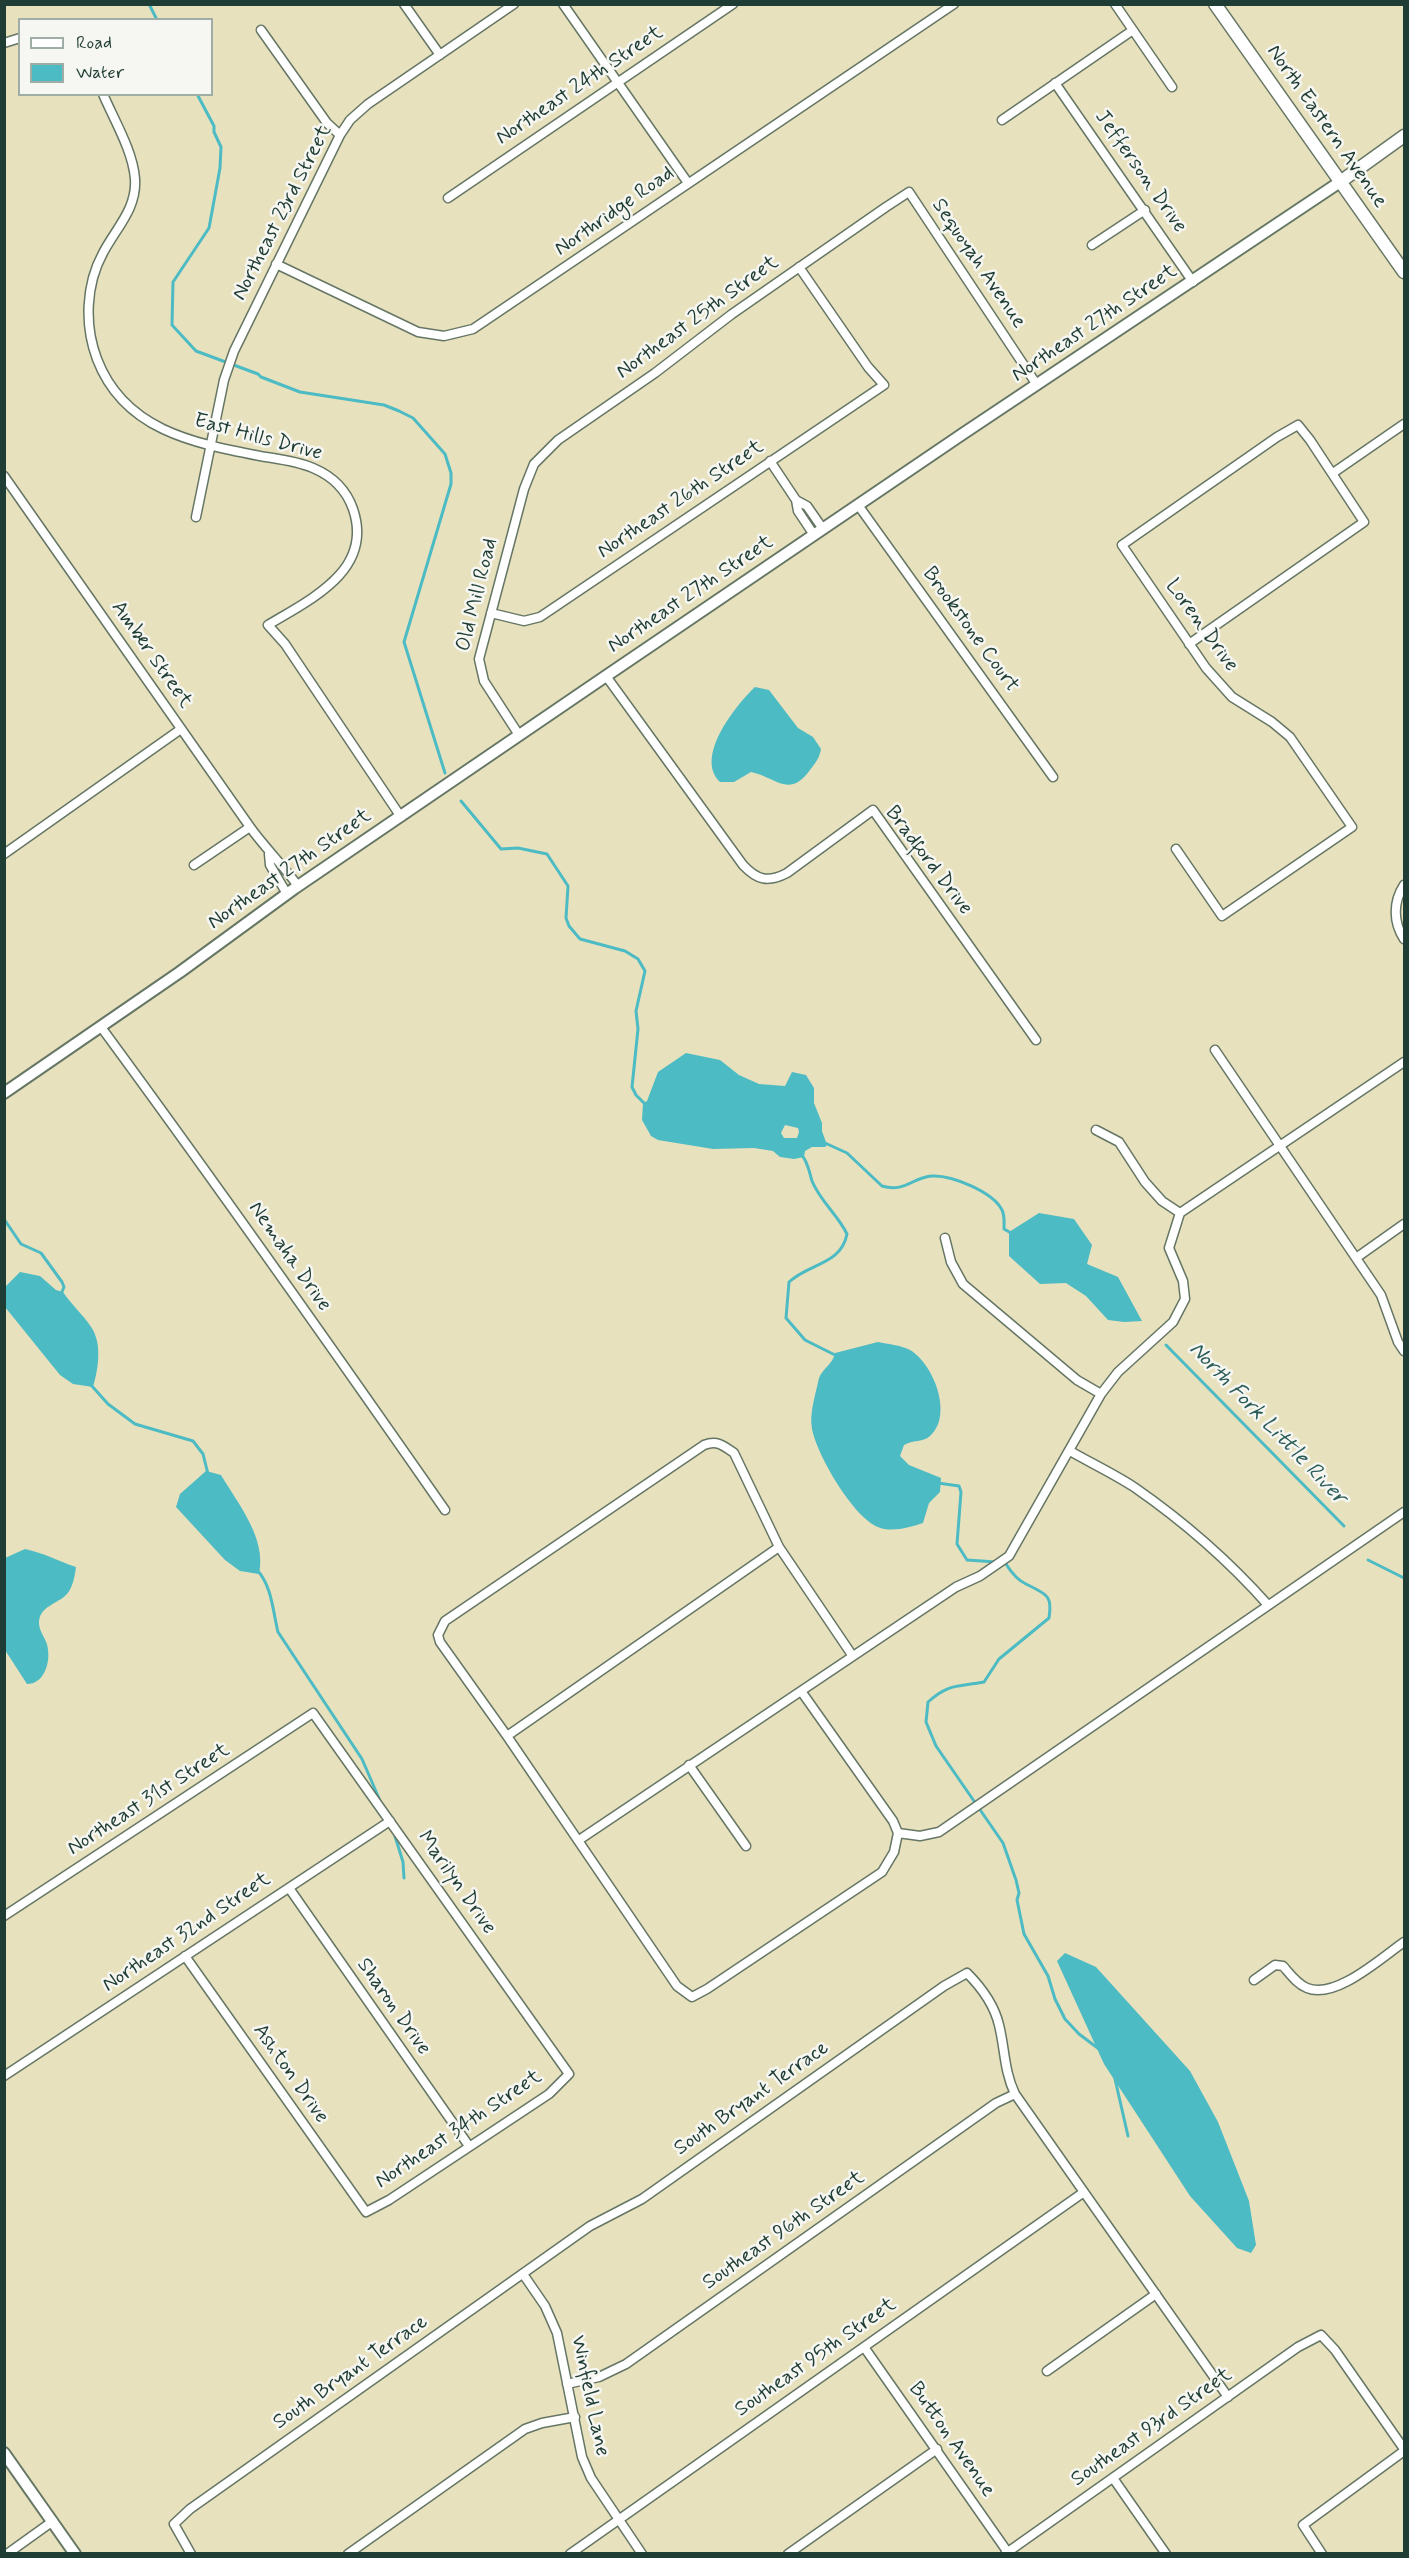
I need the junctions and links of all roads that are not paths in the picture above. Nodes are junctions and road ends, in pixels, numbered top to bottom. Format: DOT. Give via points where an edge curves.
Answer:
graph roads {
  1 [pos="404,4"];
  2 [pos="514,4"];
  3 [pos="563,4"];
  4 [pos="733,4"];
  5 [pos="954,4"];
  6 [pos="1115,4"];
  7 [pos="1215,4"];
  8 [pos="261,30"];
  9 [pos="1133,30"];
  10 [pos="440,55"];
  11 [pos="616,83"];
  12 [pos="1055,83"];
  13 [pos="1172,87"];
  14 [pos="104,96"];
  15 [pos="1002,120"];
  16 [pos="340,135"];
  17 [pos="1404,136"];
  18 [pos="1340,182"];
  19 [pos="688,183"];
  20 [pos="909,192"];
  21 [pos="448,198"];
  22 [pos="1145,210"];
  23 [pos="1092,245"];
  24 [pos="276,264"];
  25 [pos="799,267"];
  26 [pos="1404,272"];
  27 [pos="1193,282"];
  28 [pos="1037,386"];
  29 [pos="1404,424"];
  30 [pos="210,444"];
  31 [pos="770,461"];
  32 [pos="1333,473"];
  33 [pos="4,476"];
  34 [pos="524,489"];
  35 [pos="858,505"];
  36 [pos="195,518"];
  37 [pos="819,532"];
  38 [pos="490,614"];
  39 [pos="1189,644"];
  40 [pos="606,676"];
  41 [pos="181,729"];
  42 [pos="519,735"];
  43 [pos="1053,777"];
  44 [pos="401,817"];
  45 [pos="250,827"];
  46 [pos="1176,849"];
  47 [pos="4,854"];
  48 [pos="269,854"];
  49 [pos="194,865"];
  50 [pos="1404,885"];
  51 [pos="298,886"];
  52 [pos="287,894"];
  53 [pos="1404,939"];
  54 [pos="101,1027"];
  55 [pos="1036,1040"];
  56 [pos="1215,1050"];
  57 [pos="1404,1062"];
  58 [pos="4,1093"];
  59 [pos="1096,1130"];
  60 [pos="1279,1146"];
  61 [pos="1180,1213"];
  62 [pos="1404,1224"];
  63 [pos="945,1238"];
  64 [pos="1356,1257"];
  65 [pos="1404,1351"];
  66 [pos="1101,1394"];
  67 [pos="1070,1451"];
  68 [pos="444,1510"];
  69 [pos="1404,1512"];
  70 [pos="779,1547"];
  71 [pos="1268,1605"];
  72 [pos="852,1655"];
  73 [pos="801,1691"];
  74 [pos="313,1713"];
  75 [pos="507,1736"];
  76 [pos="688,1766"];
  77 [pos="390,1821"];
  78 [pos="898,1833"];
  79 [pos="579,1840"];
  80 [pos="746,1846"];
  81 [pos="288,1888"];
  82 [pos="4,1916"];
  83 [pos="1404,1942"];
  84 [pos="185,1956"];
  85 [pos="1254,1980"];
  86 [pos="569,2074"];
  87 [pos="4,2076"];
  88 [pos="1015,2094"];
  89 [pos="469,2146"];
  90 [pos="1084,2192"];
  91 [pos="366,2212"];
  92 [pos="523,2274"];
  93 [pos="1156,2294"];
  94 [pos="864,2347"];
  95 [pos="1047,2371"];
  96 [pos="567,2384"];
  97 [pos="1228,2397"];
  98 [pos="574,2417"];
  99 [pos="937,2449"];
  100 [pos="1404,2450"];
  101 [pos="4,2453"];
  102 [pos="1113,2478"];
  103 [pos="618,2520"];
  104 [pos="52,2521"];
  105 [pos="7,2553"];
  106 [pos="75,2553"];
  107 [pos="191,2553"];
  108 [pos="348,2553"];
  109 [pos="570,2553"];
  110 [pos="642,2553"];
  111 [pos="788,2553"];
  112 [pos="1008,2553"];
  113 [pos="1166,2553"];
  114 [pos="1322,2553"];
  1 -- 10 [label="street"];
  2 -- 10 [label="street, Northeast 23rd Street"];
  3 -- 11 [label="street"];
  4 -- 11 [label="street, Northeast 24th Street"];
  5 -- 19 [label="street, Northridge Road"];
  6 -- 9 [label="street"];
  7 -- 18 [label="main road, North Eastern Avenue"];
  8 -- 16 [label="street" via="327,123"];
  9 -- 12 [label="street"];
  9 -- 13 [label="street"];
  10 -- 16 [label="street, Northeast 23rd Street" via="368,104"];
  11 -- 19 [label="street"];
  11 -- 21 [label="street, Northeast 24th Street"];
  12 -- 15 [label="street"];
  12 -- 22 [label="street, Jefferson Drive"];
  14 -- 30 [label="street, East Hills Drive" via="133,167 135,189 126,217 103,252 90,286 89,322 96,355 111,386 133,411 160,428"];
  16 -- 24 [label="street, Northeast 23rd Street"];
  17 -- 18 [label="main road, Northeast 27th Street"];
  18 -- 26 [label="main road, North Eastern Avenue"];
  18 -- 27 [label="street, Northeast 27th Street"];
  19 -- 24 [label="street, Northridge Road" via="488,321 453,335 432,335 403,326"];
  20 -- 25 [label="street, Northeast 25th Street"];
  20 -- 28 [label="street, Sequoyah Avenue"];
  22 -- 23 [label="street"];
  22 -- 27 [label="street, Jefferson Drive"];
  24 -- 30 [label="street, Northeast 23rd Street" via="234,351"];
  25 -- 31 [label="street, Northeast 26th Street" via="884,385"];
  25 -- 34 [label="street, Northeast 25th Street" via="551,445 534,464"];
  27 -- 28 [label="street, Northeast 27th Street"];
  28 -- 35 [label="street, Northeast 27th Street"];
  29 -- 32 [label="street"];
  30 -- 36 [label="street, Northeast 23rd Street"];
  30 -- 44 [label="street, East Hills Drive" via="312,467 336,480 349,499 358,537 350,561 326,588 268,625"];
  31 -- 37 [label="street" via="796,500 807,506"];
  31 -- 38 [label="street, Northeast 26th Street" via="540,617 524,621"];
  32 -- 39 [label="street" via="1364,522"];
  32 -- 39 [label="street, Loren Drive" via="1298,425 1122,545"];
  33 -- 41 [label="street, Amber Street"];
  34 -- 38 [label="street, Old Mill Road"];
  35 -- 37 [label="street, Northeast 27th Street"];
  35 -- 43 [label="street, Brookstone Court"];
  37 -- 40 [label="street, Northeast 27th Street"];
  38 -- 42 [label="street, Old Mill Road" via="479,659 480,672"];
  39 -- 46 [label="street, Loren Drive" via="1232,697 1290,737 1352,827 1222,916"];
  40 -- 42 [label="street, Northeast 27th Street"];
  40 -- 55 [label="street, Bradford Drive" via="743,865 760,879 787,873 873,810"];
  41 -- 45 [label="street, Amber Street"];
  41 -- 47 [label="street"];
  42 -- 44 [label="street, Northeast 27th Street"];
  44 -- 51 [label="street, Northeast 27th Street"];
  45 -- 48 [label="street, Amber Street"];
  45 -- 49 [label="street"];
  48 -- 51 [label="street, Amber Street" via="278,859"];
  48 -- 52 [label="street, Amber Street" via="270,865"];
  50 -- 53 [label="street" via="1396,905"];
  51 -- 52 [label="street, Northeast 27th Street"];
  52 -- 54 [label="street, Northeast 27th Street"];
  54 -- 58 [label="street, Northeast 27th Street"];
  54 -- 68 [label="street, Nemaha Drive"];
  56 -- 60 [label="street"];
  57 -- 60 [label="street"];
  59 -- 61 [label="street" via="1119,1142 1145,1182"];
  60 -- 61 [label="street"];
  60 -- 64 [label="street"];
  61 -- 66 [label="street" via="1169,1248 1183,1281 1185,1299 1173,1322 1118,1372"];
  62 -- 64 [label="street"];
  63 -- 66 [label="street" via="951,1262 963,1284 1077,1380"];
  64 -- 65 [label="street" via="1381,1295"];
  66 -- 67 [label="street"];
  67 -- 71 [label="street" via="1132,1486 1191,1530"];
  67 -- 72 [label="street" via="1009,1556"];
  69 -- 71 [label="street"];
  70 -- 72 [label="street"];
  70 -- 75 [label="street"];
  70 -- 75 [label="street" via="734,1454 713,1442 454,1615 441,1627 440,1642"];
  71 -- 78 [label="street" via="939,1832 920,1836"];
  72 -- 73 [label="street"];
  73 -- 76 [label="street"];
  73 -- 78 [label="street"];
  74 -- 77 [label="street, Marilyn Drive"];
  74 -- 82 [label="street, Northeast 31st Street"];
  75 -- 79 [label="street"];
  76 -- 79 [label="street"];
  76 -- 80 [label="street"];
  77 -- 81 [label="street, Northeast 32nd Street"];
  77 -- 86 [label="street, Marilyn Drive"];
  78 -- 79 [label="street" via="894,1852 882,1872 692,1997 677,1986"];
  81 -- 84 [label="street, Northeast 32nd Street"];
  81 -- 89 [label="street, Sharon Drive"];
  83 -- 85 [label="street" via="1343,1985 1328,1990 1304,1987 1283,1966 1275,1965"];
  84 -- 87 [label="street, Northeast 32nd Street"];
  84 -- 91 [label="street, Ashton Drive"];
  86 -- 89 [label="street, Northeast 34th Street" via="549,2094"];
  88 -- 90 [label="street, South Bryant Terrace"];
  88 -- 92 [label="street, South Bryant Terrace" via="1005,2070 995,2013 982,1988 967,1973 637,2203 590,2226"];
  88 -- 96 [label="street, Southeast 96th Street" via="996,2103 626,2364 599,2377"];
  89 -- 91 [label="street, Northeast 34th Street"];
  90 -- 93 [label="street, South Bryant Terrace"];
  90 -- 94 [label="street, Southeast 95th Street"];
  92 -- 96 [label="street, Winfield Lane" via="555,2326"];
  92 -- 107 [label="street, South Bryant Terrace" via="190,2509 174,2524"];
  93 -- 95 [label="street"];
  93 -- 97 [label="street, South Bryant Terrace"];
  94 -- 99 [label="street, Button Avenue"];
  94 -- 103 [label="street, Southeast 95th Street"];
  96 -- 98 [label="street, Winfield Lane"];
  97 -- 100 [label="street, Southeast 93rd Street" via="1321,2335"];
  97 -- 102 [label="street, Southeast 93rd Street"];
  98 -- 103 [label="street, Winfield Lane" via="582,2457"];
  98 -- 108 [label="street" via="525,2429"];
  99 -- 111 [label="street"];
  99 -- 112 [label="street, Button Avenue"];
  100 -- 114 [label="street" via="1303,2524"];
  101 -- 104 [label="street"];
  102 -- 112 [label="street, Southeast 93rd Street"];
  102 -- 113 [label="street"];
  103 -- 109 [label="street, Southeast 95th Street"];
  103 -- 110 [label="street, Winfield Lane"];
  104 -- 105 [label="street"];
  104 -- 106 [label="street"];
}
